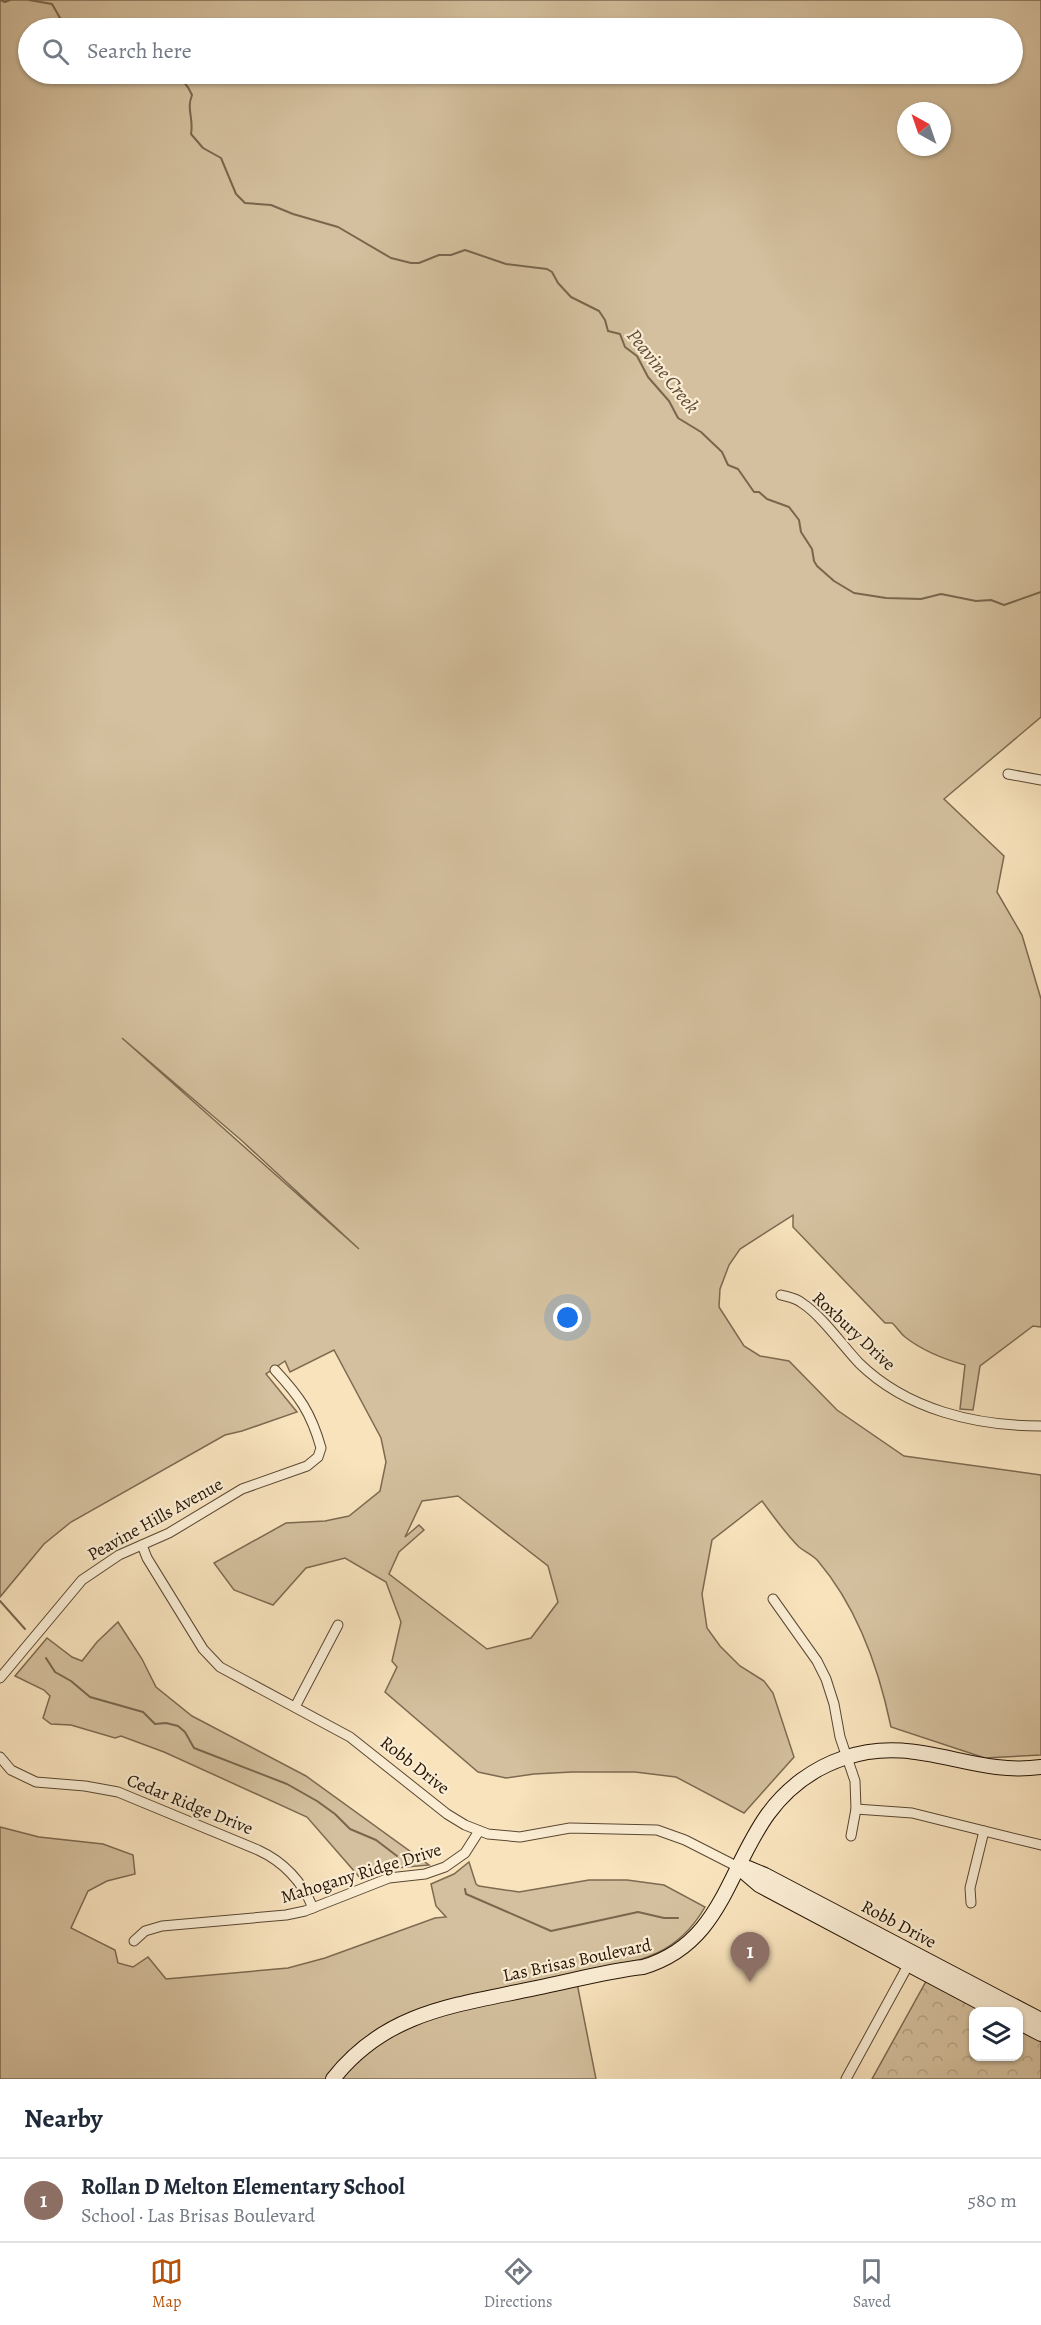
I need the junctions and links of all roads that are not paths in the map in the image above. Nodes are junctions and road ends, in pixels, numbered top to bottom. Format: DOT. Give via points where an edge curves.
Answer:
graph roads {
  1 [pos="1008,774"];
  2 [pos="1041,780"];
  3 [pos="781,1295"];
  4 [pos="275,1370"];
  5 [pos="1041,1426"];
  6 [pos="142,1545"];
  7 [pos="773,1599"];
  8 [pos="338,1625"];
  9 [pos="0,1678"];
  10 [pos="295,1707"];
  11 [pos="0,1757"];
  12 [pos="846,1757"];
  13 [pos="1041,1767"];
  14 [pos="856,1809"];
  15 [pos="479,1831"];
  16 [pos="984,1831"];
  17 [pos="850,1836"];
  18 [pos="1041,1845"];
  19 [pos="738,1867"];
  20 [pos="971,1903"];
  21 [pos="313,1908"];
  22 [pos="134,1941"];
  23 [pos="911,1959"];
  24 [pos="990,2007"];
  25 [pos="1041,2020"];
  26 [pos="1023,2025"];
  27 [pos="1041,2034"];
  28 [pos="333,2079"];
  29 [pos="846,2079"];
  1 -- 2 [label="street"];
  3 -- 5 [label="street, Roxbury Drive" via="802,1303 861,1364 909,1398 963,1418"];
  4 -- 6 [label="street, Peavine Hills Avenue" via="305,1406 319,1442 318,1457 307,1466 233,1493"];
  6 -- 9 [label="street, Peavine Hills Avenue" via="82,1580"];
  6 -- 10 [label="street, Robb Drive" via="208,1657 226,1672"];
  7 -- 12 [label="street" via="822,1669"];
  8 -- 10 [label="street"];
  10 -- 15 [label="street, Robb Drive" via="350,1737 447,1814"];
  11 -- 21 [label="street, Cedar Ridge Drive" via="11,1770 36,1782 118,1792 258,1850 289,1871 307,1893"];
  12 -- 13 [label="street, Las Brisas Boulevard" via="901,1749 997,1767"];
  12 -- 14 [label="street" via="855,1780"];
  12 -- 19 [label="street, Las Brisas Boulevard" via="809,1775 780,1799"];
  14 -- 16 [label="street" via="912,1813"];
  14 -- 17 [label="street"];
  15 -- 19 [label="street, Robb Drive" via="520,1837 570,1828 657,1830"];
  15 -- 21 [label="street, Mahogany Ridge Drive" via="465,1853 446,1867 389,1878"];
  16 -- 18 [label="street"];
  16 -- 20 [label="street" via="970,1888"];
  19 -- 23 [label="street, Robb Drive" via="765,1875"];
  19 -- 28 [label="street, Las Brisas Boulevard" via="704,1928 668,1958 422,2014 372,2040"];
  21 -- 22 [label="street, Mahogany Ridge Drive" via="286,1915 154,1928"];
  23 -- 24 [label="street, Robb Drive"];
  23 -- 25 [label="street, Robb Drive"];
  23 -- 29 [label="street"];
  26 -- 27 [label="street"];
}
